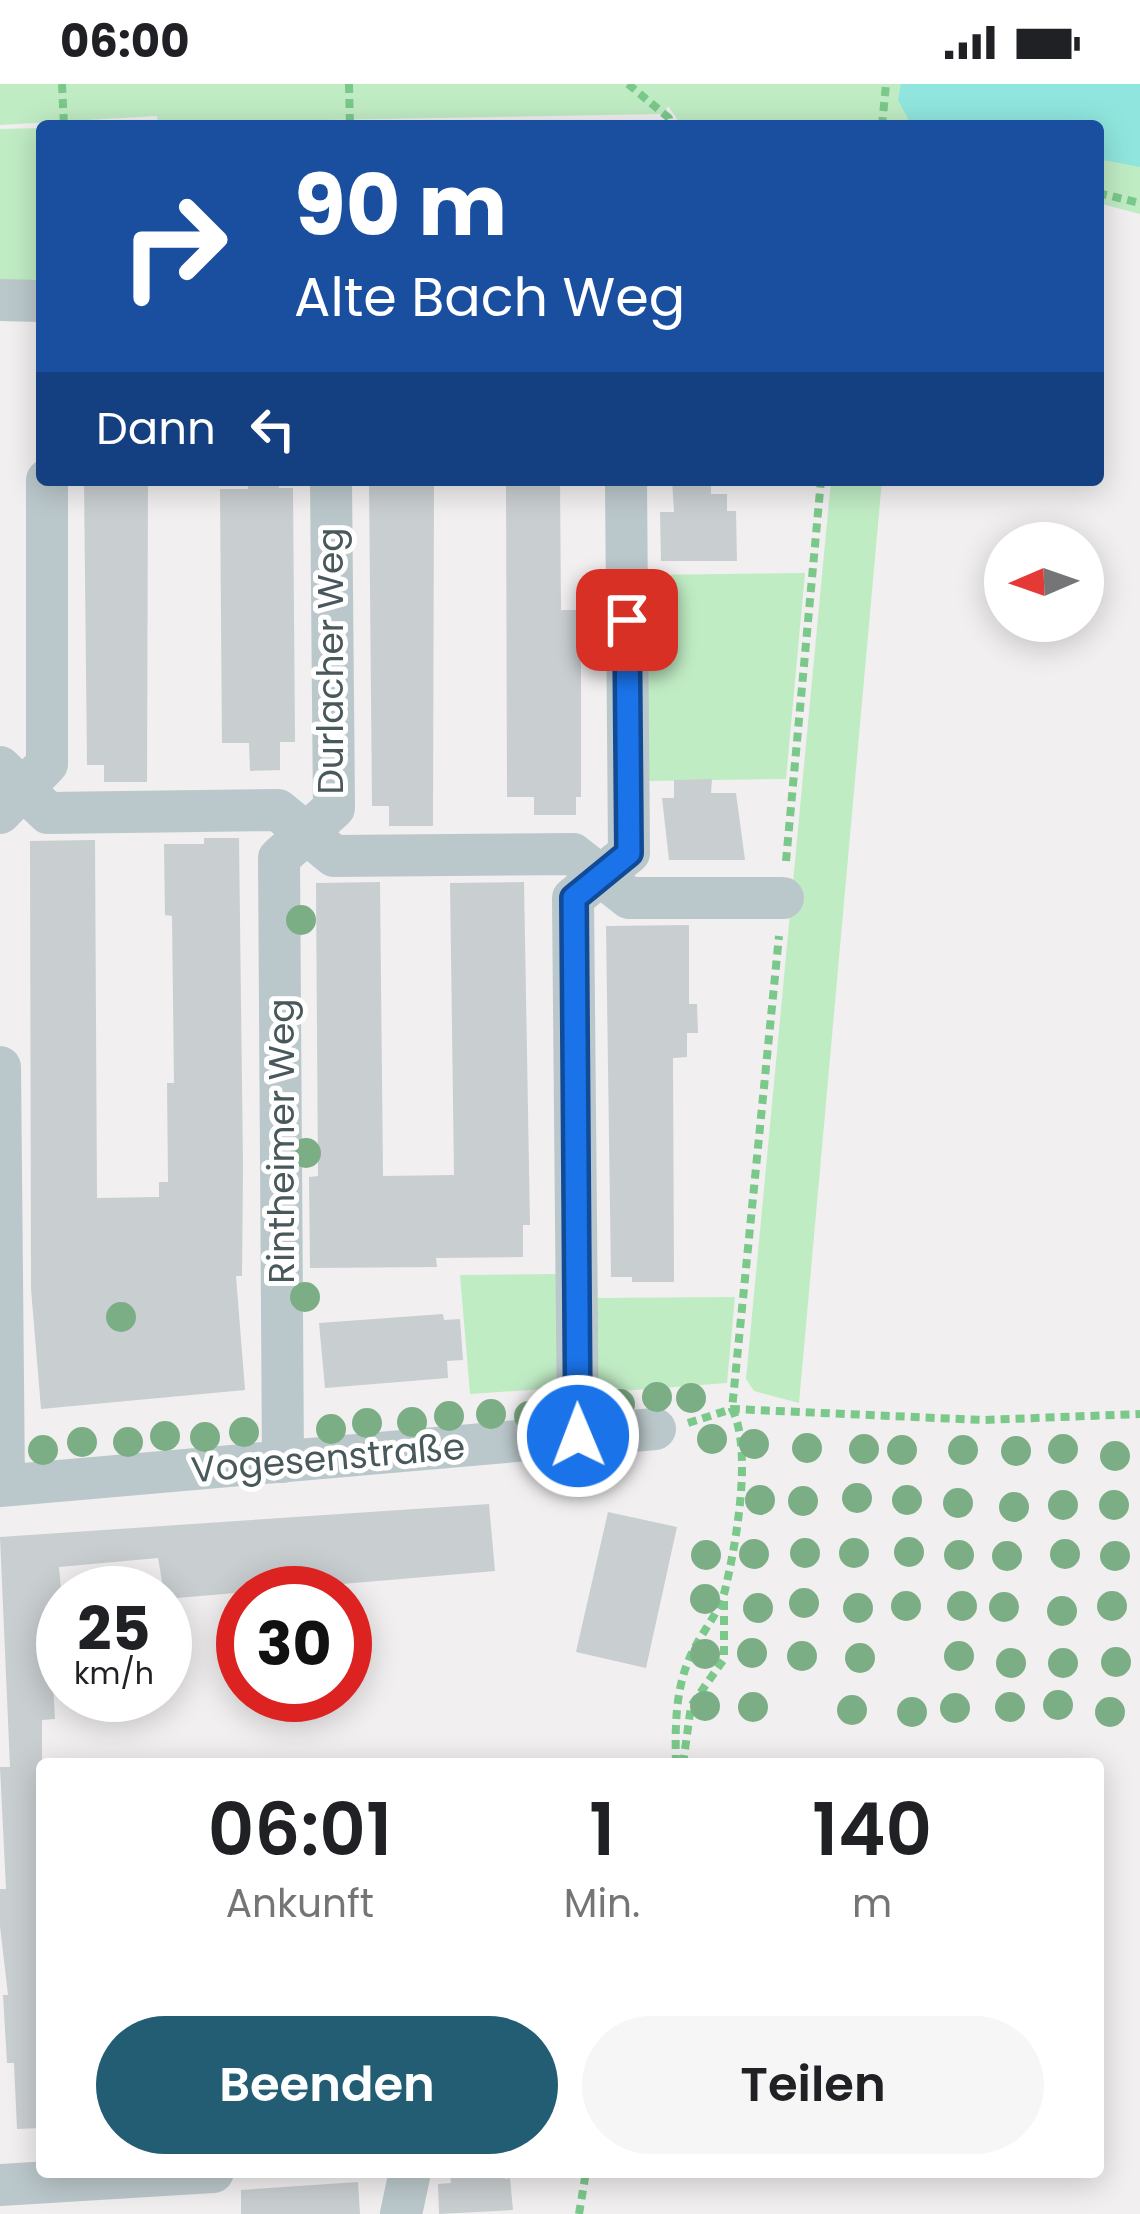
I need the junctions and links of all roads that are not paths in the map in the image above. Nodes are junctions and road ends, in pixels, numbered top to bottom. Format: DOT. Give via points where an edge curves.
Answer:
graph roads {
  1 [pos="0,300"];
  2 [pos="36,301"];
  3 [pos="47,486"];
  4 [pos="331,486"];
  5 [pos="626,486"];
  6 [pos="8,790"];
  7 [pos="307,832"];
  8 [pos="601,878"];
  9 [pos="783,898"];
  10 [pos="0,1066"];
  11 [pos="675,1425"];
  12 [pos="578,1436"];
  13 [pos="284,1462"];
  14 [pos="2,1486"];
  15 [pos="96,2178"];
  16 [pos="409,2178"];
  17 [pos="0,2185"];
  18 [pos="401,2214"];
  1 -- 2 [label="street"];
  3 -- 6 [label="street" via="47,764"];
  4 -- 7 [label="street, Durlacher Weg" via="334,808"];
  5 -- 8 [label="street" via="629,853"];
  6 -- 7 [label="street" via="48,813 278,810"];
  7 -- 8 [label="street" via="334,856 573,854"];
  7 -- 13 [label="street, Rintheimer Weg" via="279,858"];
  8 -- 9 [label="street" via="629,898"];
  8 -- 12 [label="street" via="574,898"];
  10 -- 14 [label="street"];
  11 -- 12 [label="street, Vogesenstraße"];
  12 -- 13 [label="street, Vogesenstraße"];
  13 -- 14 [label="street, Vogesenstraße"];
  15 -- 17 [label="street"];
  16 -- 18 [label="street"];
}
